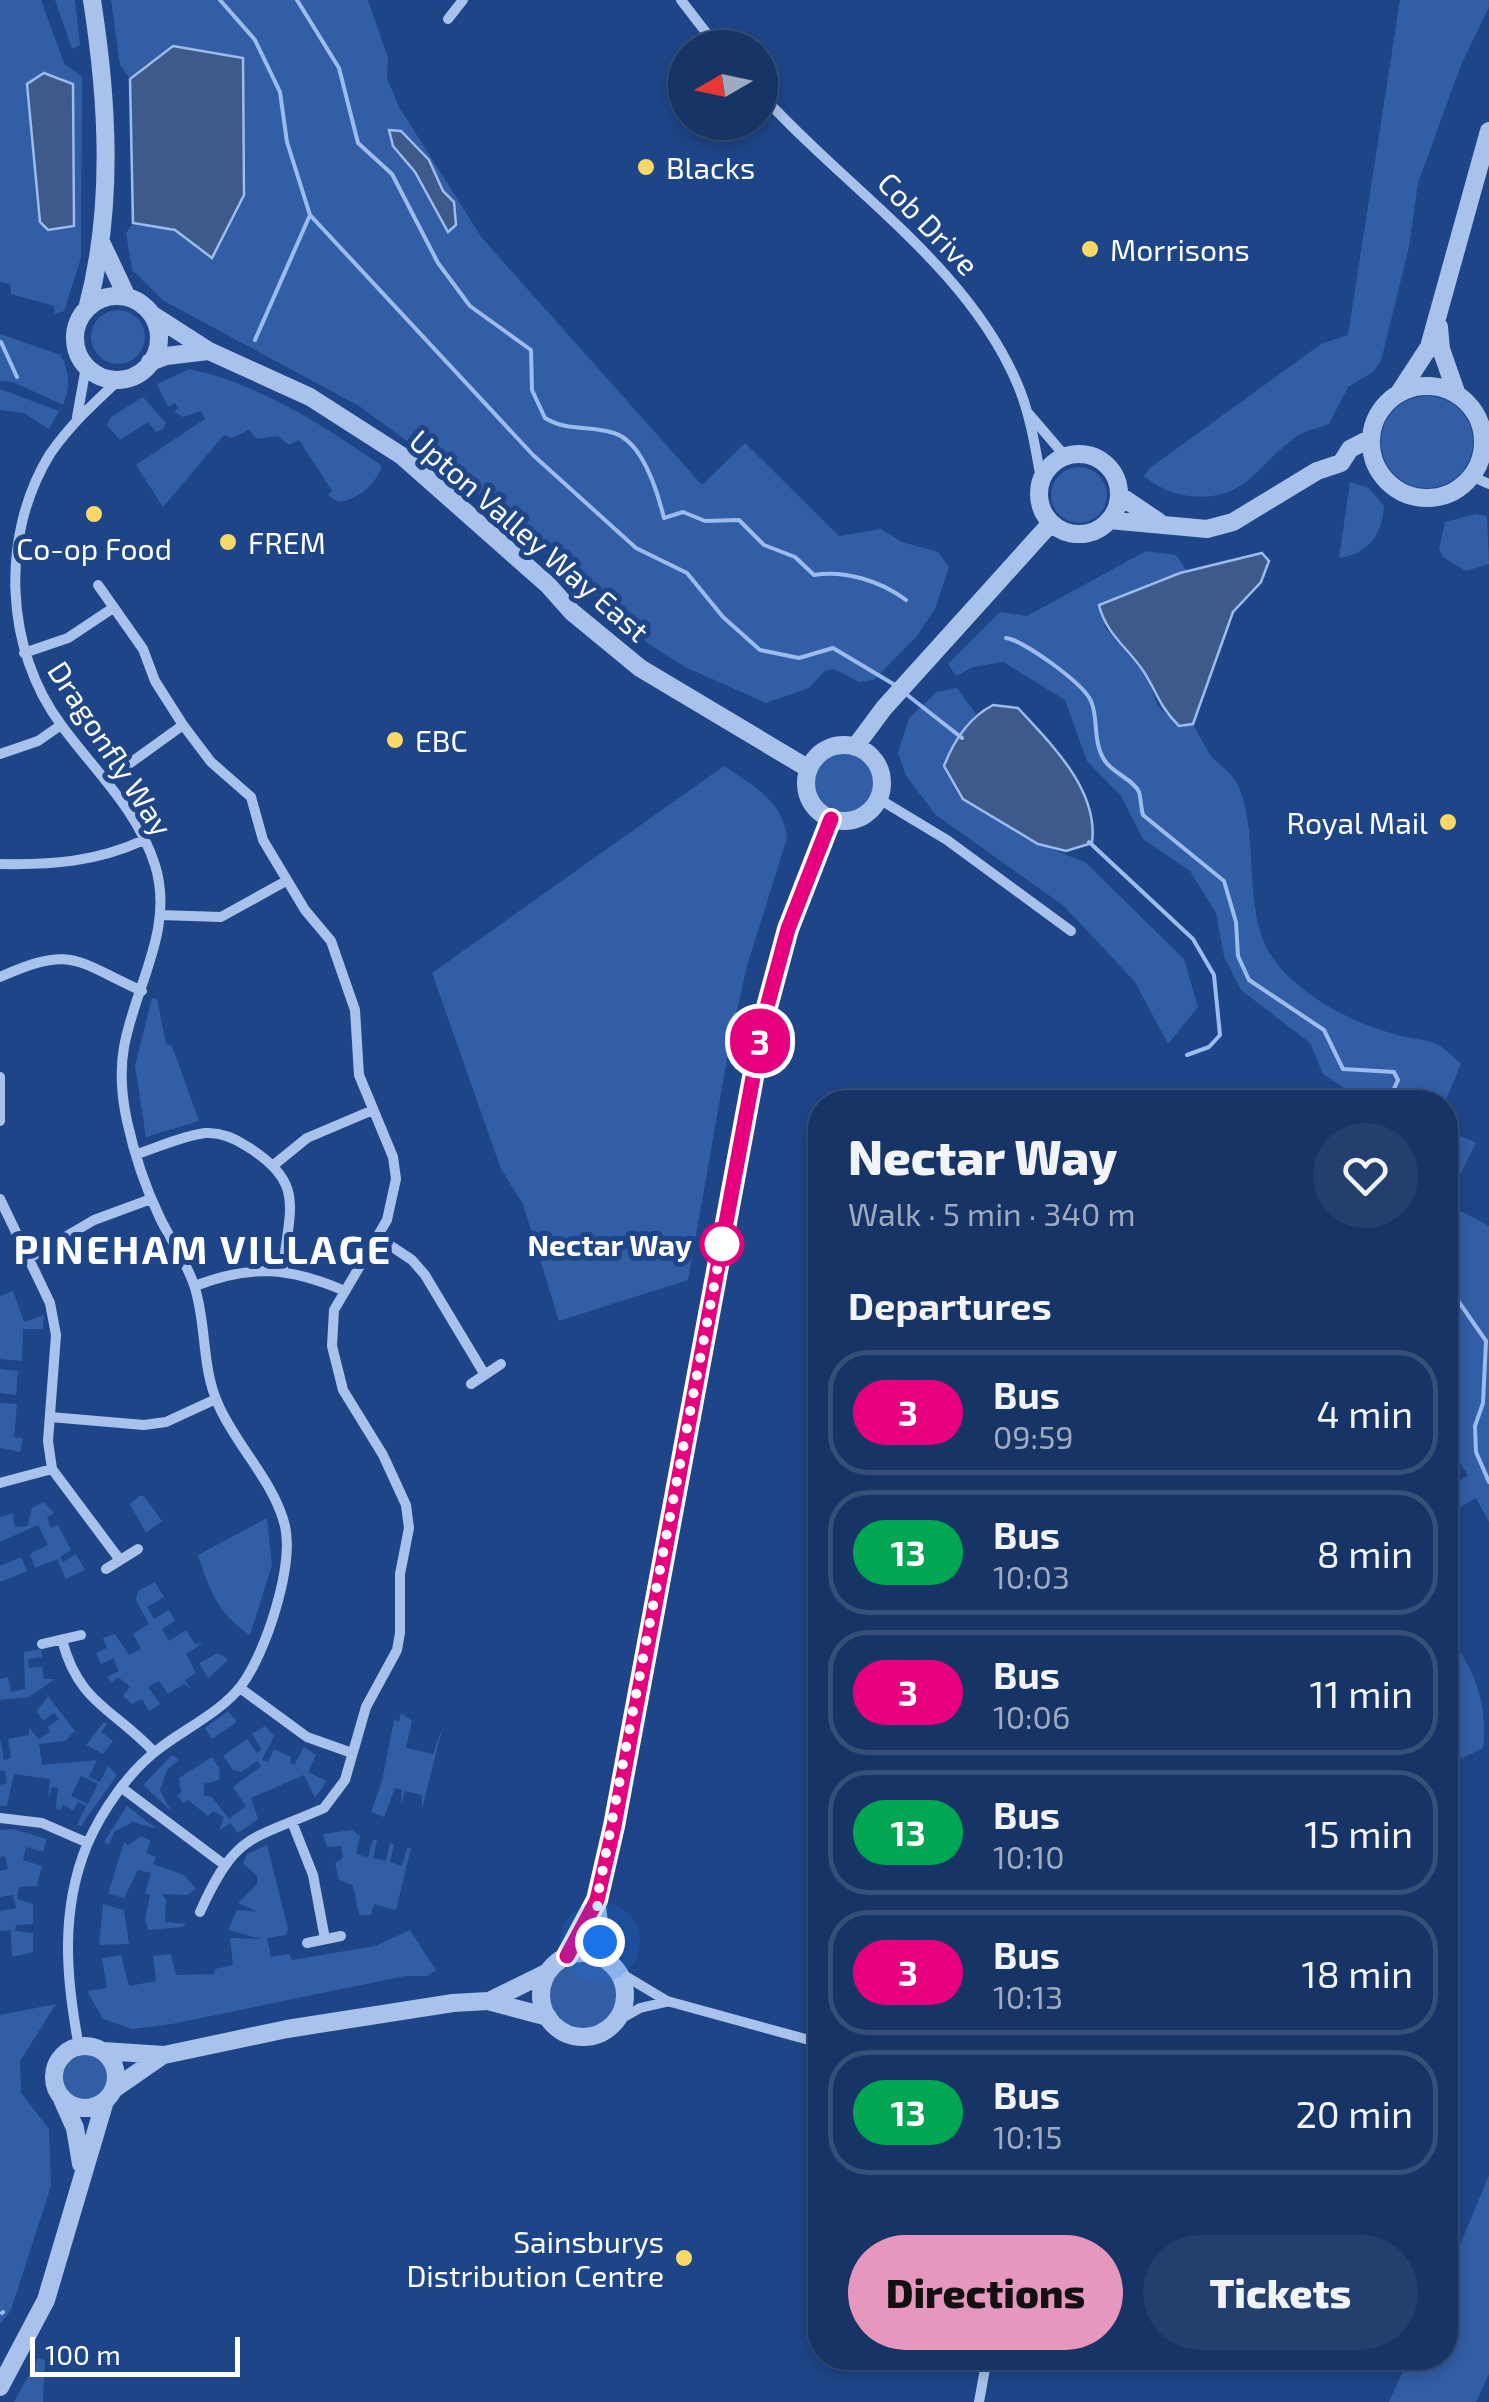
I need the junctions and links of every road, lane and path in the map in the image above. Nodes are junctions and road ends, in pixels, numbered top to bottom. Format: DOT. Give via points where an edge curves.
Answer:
graph roads {
  1 [pos="92,0"];
  2 [pos="463,0"];
  3 [pos="681,0"];
  4 [pos="448,18"];
  5 [pos="704,30"];
  6 [pos="778,111"];
  7 [pos="1489,132"];
  8 [pos="102,244"];
  9 [pos="127,297"];
  10 [pos="87,309"];
  11 [pos="153,315"];
  12 [pos="1438,321"];
  13 [pos="208,351"];
  14 [pos="150,362"];
  15 [pos="86,367"];
  16 [pos="120,379"];
  17 [pos="1398,394"];
  18 [pos="1458,395"];
  19 [pos="1028,413"];
  20 [pos="77,418"];
  21 [pos="1482,422"];
  22 [pos="1371,438"];
  23 [pos="1065,456"];
  24 [pos="1341,463"];
  25 [pos="1376,466"];
  26 [pos="1042,478"];
  27 [pos="1480,480"];
  28 [pos="1118,495"];
  29 [pos="1109,520"];
  30 [pos="1052,523"];
  31 [pos="1163,525"];
  32 [pos="98,584"];
  33 [pos="113,608"];
  34 [pos="24,653"];
  35 [pos="183,724"];
  36 [pos="60,725"];
  37 [pos="856,747"];
  38 [pos="0,754"];
  39 [pos="810,769"];
  40 [pos="108,779"];
  41 [pos="878,799"];
  42 [pos="831,819"];
  43 [pos="144,840"];
  44 [pos="0,864"];
  45 [pos="286,882"];
  46 [pos="160,916"];
  47 [pos="1072,931"];
  48 [pos="0,977"];
  49 [pos="142,991"];
  50 [pos="0,1077"];
  51 [pos="373,1110"];
  52 [pos="0,1121"];
  53 [pos="137,1154"];
  54 [pos="275,1164"];
  55 [pos="151,1199"];
  56 [pos="1,1204"];
  57 [pos="379,1238"];
  58 [pos="31,1257"];
  59 [pos="283,1269"];
  60 [pos="195,1286"];
  61 [pos="344,1290"];
  62 [pos="500,1364"];
  63 [pos="485,1374"];
  64 [pos="471,1384"];
  65 [pos="216,1399"];
  66 [pos="50,1417"];
  67 [pos="52,1469"];
  68 [pos="0,1483"];
  69 [pos="138,1550"];
  70 [pos="120,1560"];
  71 [pos="106,1569"];
  72 [pos="81,1636"];
  73 [pos="62,1640"];
  74 [pos="42,1644"];
  75 [pos="240,1688"];
  76 [pos="154,1752"];
  77 [pos="352,1754"];
  78 [pos="122,1788"];
  79 [pos="0,1818"];
  80 [pos="292,1822"];
  81 [pos="88,1843"];
  82 [pos="222,1863"];
  83 [pos="597,1900"];
  84 [pos="200,1912"];
  85 [pos="341,1936"];
  86 [pos="325,1939"];
  87 [pos="306,1944"];
  88 [pos="567,1956"];
  89 [pos="603,1958"];
  90 [pos="618,1971"];
  91 [pos="548,1972"];
  92 [pos="488,2001"];
  93 [pos="667,2002"];
  94 [pos="548,2017"];
  95 [pos="617,2020"];
  96 [pos="808,2040"];
  97 [pos="79,2047"];
  98 [pos="102,2051"];
  99 [pos="164,2055"];
  100 [pos="110,2095"];
  101 [pos="62,2099"];
  102 [pos="82,2169"];
  103 [pos="985,2370"];
  104 [pos="0,2387"];
  105 [pos="979,2402"];
  1 -- 8 [label="street" via="106,99"];
  2 -- 4 [label="street"];
  3 -- 5 [label="street"];
  6 -- 19 [label="street, Cob Drive" via="993,335"];
  7 -- 12 [label="street"];
  8 -- 9 [label="street"];
  8 -- 10 [label="street"];
  9 -- 10 [label="street" via="98,300"];
  9 -- 11 [label="street"];
  10 -- 15 [label="street" via="75,336"];
  11 -- 13 [label="street, Upton Valley Way East"];
  11 -- 14 [label="street" via="158,344"];
  12 -- 17 [label="street"];
  12 -- 18 [label="street" via="1440,349"];
  13 -- 14 [label="street"];
  13 -- 39 [label="street, Upton Valley Way East" via="310,396 402,456 640,668"];
  14 -- 16 [label="street"];
  15 -- 16 [label="street"];
  15 -- 20 [label="street, Dragonfly Way"];
  16 -- 20 [label="street, Dragonfly Way"];
  17 -- 18 [label="street" via="1428,386"];
  17 -- 22 [label="street" via="1379,414"];
  18 -- 21 [label="street"];
  19 -- 23 [label="street, Cob Drive"];
  19 -- 26 [label="street, Cob Drive"];
  20 -- 34 [label="street, Dragonfly Way" via="47,458 16,550 14,610"];
  21 -- 27 [label="street"];
  22 -- 24 [label="street"];
  22 -- 25 [label="street"];
  23 -- 26 [label="street"];
  23 -- 28 [label="street" via="1104,463"];
  24 -- 25 [label="street"];
  24 -- 31 [label="street" via="1233,522 1207,529"];
  25 -- 27 [label="street" via="1412,496 1449,494"];
  26 -- 30 [label="street" via="1040,502"];
  28 -- 29 [label="street"];
  28 -- 31 [label="street"];
  29 -- 30 [label="street" via="1088,533"];
  29 -- 31 [label="street"];
  30 -- 37 [label="street"];
  32 -- 33 [label="street"];
  33 -- 34 [label="street" via="68,638"];
  33 -- 35 [label="street"];
  34 -- 36 [label="street, Dragonfly Way"];
  35 -- 40 [label="street"];
  35 -- 45 [label="street" via="251,797 263,840"];
  36 -- 38 [label="street"];
  36 -- 40 [label="street, Dragonfly Way"];
  37 -- 39 [label="street" via="831,748"];
  37 -- 41 [label="street" via="876,762"];
  39 -- 42 [label="street" via="808,796"];
  40 -- 43 [label="street, Dragonfly Way"];
  41 -- 42 [label="street" via="864,816"];
  41 -- 47 [label="street"];
  42 -- 83 [label="street" via="788,929 764,1018"];
  43 -- 44 [label="street" via="72,863"];
  43 -- 46 [label="street, Dragonfly Way" via="156,868"];
  45 -- 46 [label="street" via="221,918"];
  45 -- 51 [label="street" via="331,940 352,998 356,1059"];
  46 -- 49 [label="street, Dragonfly Way"];
  48 -- 49 [label="street" via="42,958 70,958"];
  49 -- 53 [label="street, Dragonfly Way" via="124,1044 122,1074"];
  50 -- 52 [label="street"];
  51 -- 54 [label="street" via="307,1138"];
  51 -- 57 [label="street" via="396,1178"];
  53 -- 54 [label="street" via="207,1133 235,1138"];
  53 -- 55 [label="street, Dragonfly Way"];
  54 -- 59 [label="street" via="290,1203"];
  55 -- 58 [label="street" via="94,1220"];
  55 -- 60 [label="street, Dragonfly Way"];
  56 -- 58 [label="street"];
  57 -- 61 [label="street"];
  57 -- 63 [label="street" via="425,1275"];
  58 -- 66 [label="street" via="56,1334"];
  59 -- 60 [label="street" via="238,1270"];
  59 -- 61 [label="street"];
  60 -- 65 [label="street, Dragonfly Way"];
  61 -- 77 [label="street" via="334,1310 332,1346 343,1390 401,1490 409,1528 397,1650 366,1707"];
  62 -- 63 [label="street"];
  63 -- 64 [label="street"];
  65 -- 66 [label="street" via="144,1425"];
  65 -- 75 [label="street" via="278,1503 286,1532 276,1603"];
  66 -- 67 [label="street"];
  67 -- 68 [label="street"];
  67 -- 70 [label="street"];
  69 -- 70 [label="street"];
  70 -- 71 [label="street"];
  72 -- 73 [label="street"];
  73 -- 74 [label="street"];
  73 -- 76 [label="street" via="72,1676"];
  75 -- 76 [label="street"];
  75 -- 77 [label="street" via="306,1737"];
  76 -- 78 [label="street"];
  77 -- 80 [label="street" via="334,1798"];
  78 -- 81 [label="street"];
  78 -- 82 [label="street"];
  79 -- 81 [label="street" via="42,1823"];
  80 -- 82 [label="street" via="264,1832"];
  80 -- 86 [label="street" via="313,1874"];
  81 -- 97 [label="street" via="66,1953"];
  82 -- 84 [label="street"];
  83 -- 88 [label="street"];
  83 -- 89 [label="street"];
  85 -- 86 [label="street"];
  86 -- 87 [label="street"];
  88 -- 89 [label="street"];
  88 -- 91 [label="street"];
  89 -- 90 [label="street"];
  90 -- 93 [label="street"];
  90 -- 95 [label="street" via="625,2000"];
  91 -- 92 [label="street"];
  91 -- 94 [label="street" via="541,1998"];
  92 -- 94 [label="street"];
  92 -- 99 [label="street" via="398,2010"];
  93 -- 95 [label="street"];
  93 -- 96 [label="street"];
  94 -- 95 [label="street" via="574,2036 597,2035"];
  97 -- 98 [label="street"];
  97 -- 101 [label="street" via="65,2053 54,2070"];
  98 -- 99 [label="street"];
  98 -- 100 [label="street" via="116,2071"];
  99 -- 100 [label="street"];
  100 -- 101 [label="street" via="81,2109"];
  100 -- 102 [label="street"];
  101 -- 102 [label="street"];
  102 -- 104 [label="street" via="46,2300"];
  103 -- 105 [label="street"];
}
